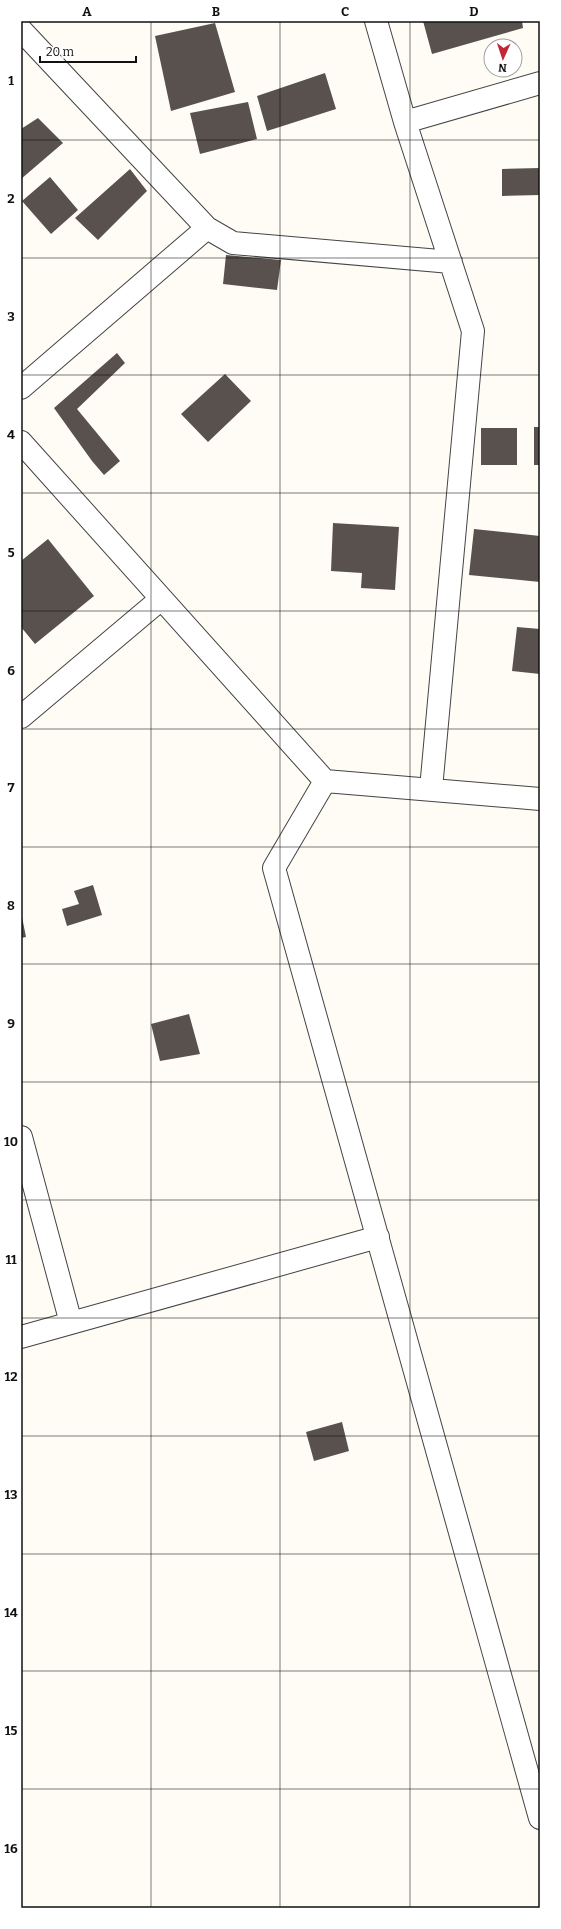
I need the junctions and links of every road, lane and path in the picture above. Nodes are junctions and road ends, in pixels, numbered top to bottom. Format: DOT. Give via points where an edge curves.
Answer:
graph roads {
  1 [pos="376,21"];
  2 [pos="21,30"];
  3 [pos="540,83"];
  4 [pos="405,122"];
  5 [pos="207,228"];
  6 [pos="450,262"];
  7 [pos="21,388"];
  8 [pos="21,442"];
  9 [pos="161,599"];
  10 [pos="21,717"];
  11 [pos="325,781"];
  12 [pos="431,790"];
  13 [pos="540,799"];
  14 [pos="21,1137"];
  15 [pos="378,1237"];
  16 [pos="71,1323"];
  17 [pos="21,1337"];
  18 [pos="540,1818"];
  1 -- 4 [label="street"];
  2 -- 5 [label="street"];
  3 -- 4 [label="street"];
  4 -- 6 [label="street"];
  5 -- 6 [label="street" via="233,243"];
  5 -- 7 [label="street"];
  6 -- 12 [label="street" via="473,331"];
  8 -- 9 [label="street"];
  9 -- 10 [label="street"];
  9 -- 11 [label="street"];
  11 -- 12 [label="street"];
  11 -- 15 [label="street" via="274,868"];
  12 -- 13 [label="street"];
  14 -- 16 [label="street"];
  15 -- 16 [label="street"];
  15 -- 18 [label="street"];
  16 -- 17 [label="street"];
}
